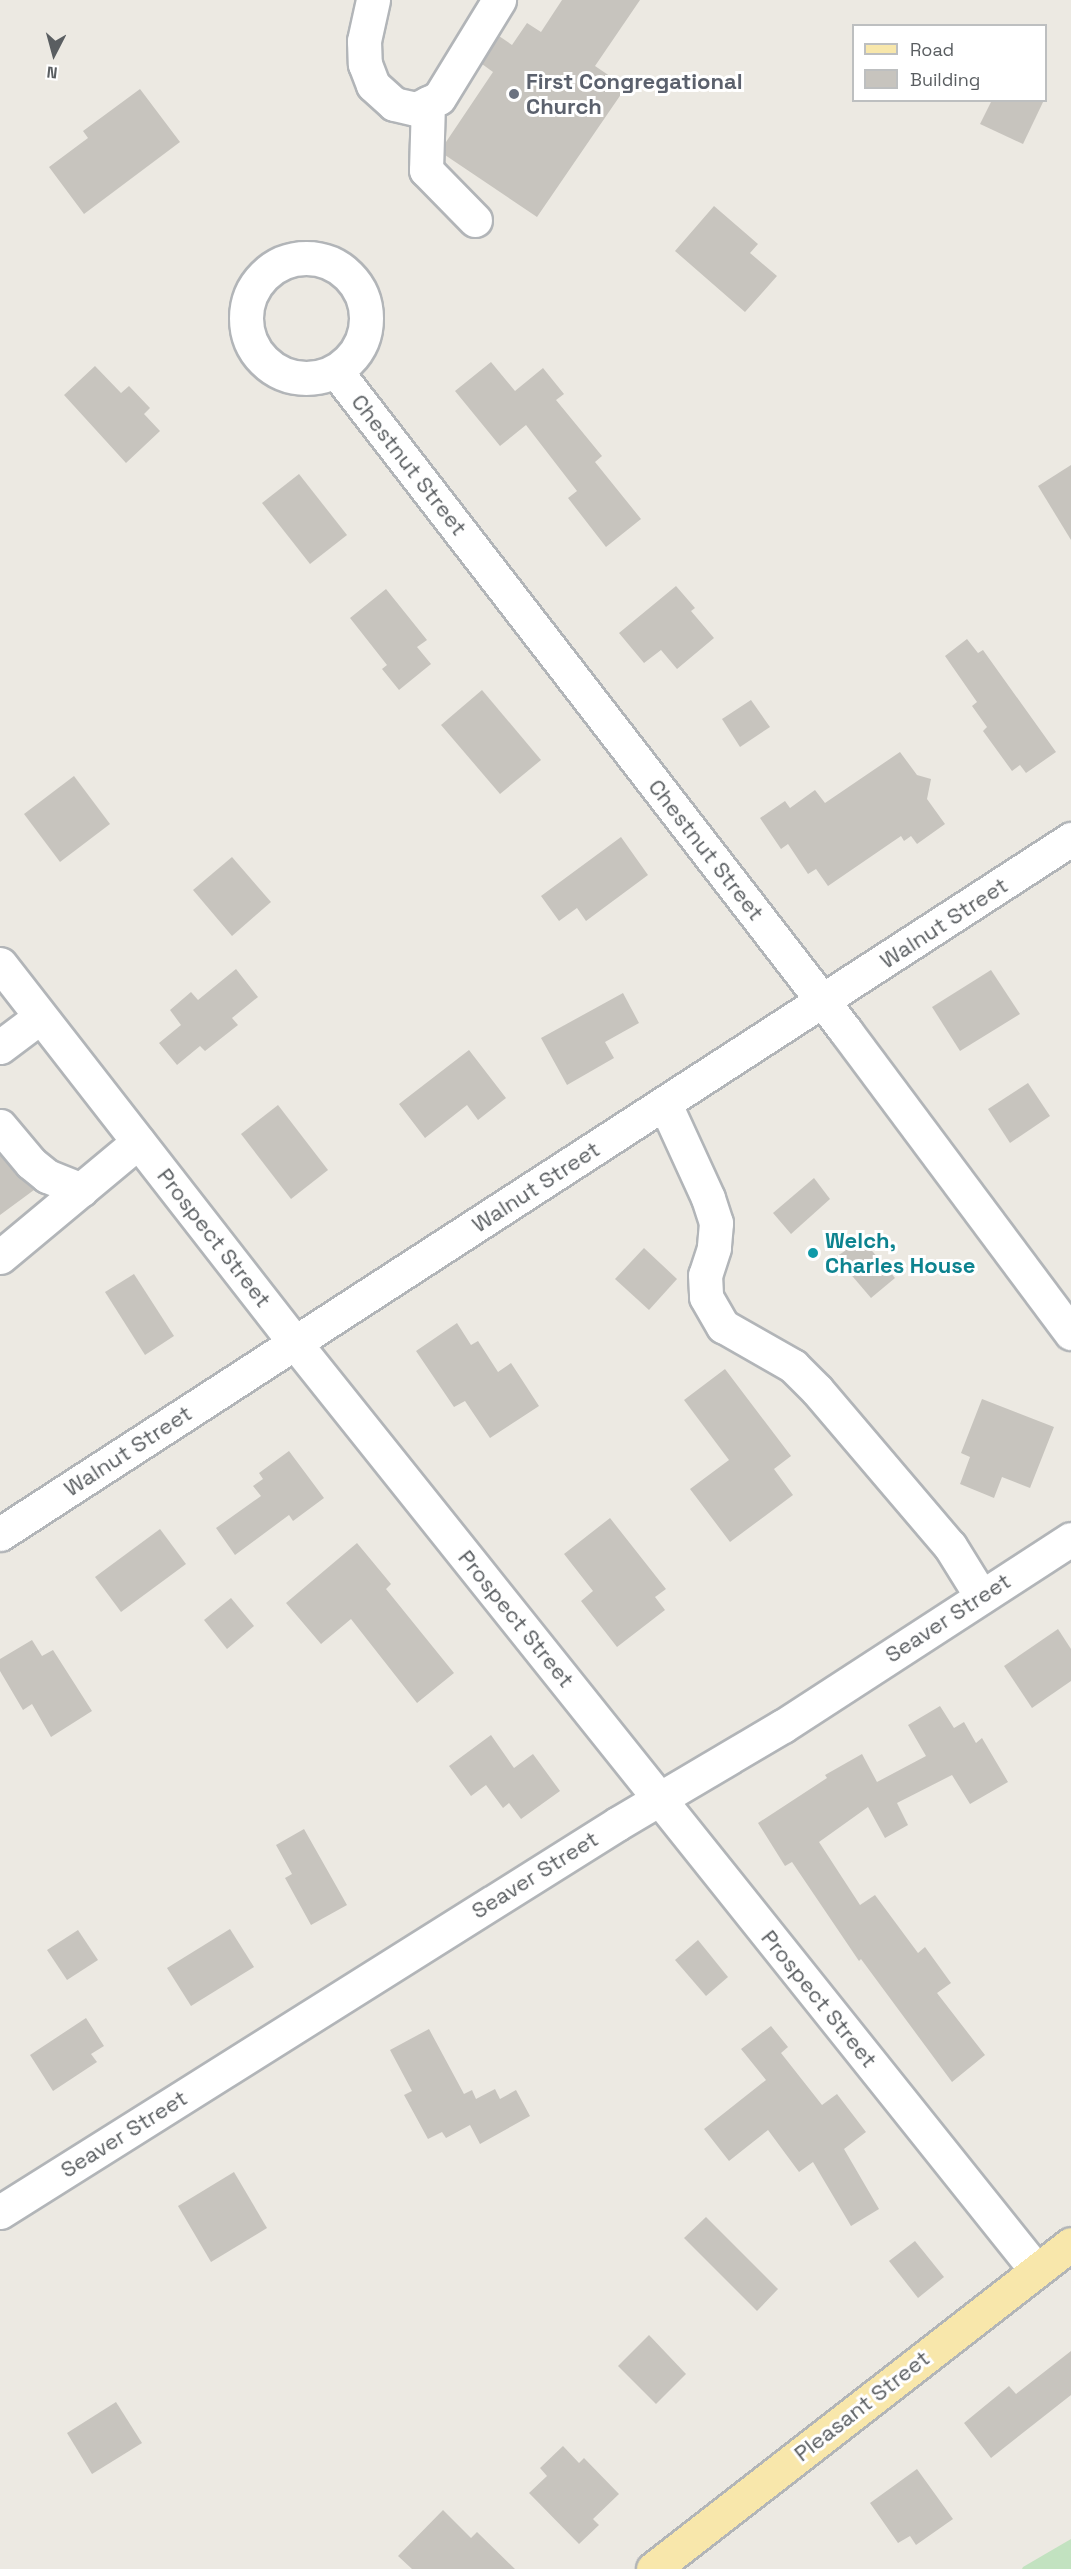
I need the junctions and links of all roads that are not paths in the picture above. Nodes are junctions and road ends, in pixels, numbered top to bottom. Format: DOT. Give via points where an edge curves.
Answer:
graph roads {
  1 [pos="373,0"];
  2 [pos="499,0"];
  3 [pos="428,103"];
  4 [pos="475,220"];
  5 [pos="336,371"];
  6 [pos="1071,839"];
  7 [pos="0,964"];
  8 [pos="823,1002"];
  9 [pos="40,1017"];
  10 [pos="0,1047"];
  11 [pos="665,1104"];
  12 [pos="0,1126"];
  13 [pos="138,1142"];
  14 [pos="81,1190"];
  15 [pos="0,1257"];
  16 [pos="1071,1333"];
  17 [pos="295,1342"];
  18 [pos="0,1534"];
  19 [pos="1071,1539"];
  20 [pos="981,1596"];
  21 [pos="660,1799"];
  22 [pos="0,2212"];
  23 [pos="1071,2244"];
  24 [pos="1036,2270"];
  25 [pos="653,2569"];
  1 -- 3 [label="street" via="364,41 365,64 373,86 394,104 416,109"];
  2 -- 3 [label="street" via="451,82 439,98"];
  3 -- 4 [label="street" via="426,170"];
  5 -- 8 [label="street, Chestnut Street"];
  6 -- 8 [label="street, Walnut Street"];
  7 -- 9 [label="street, Prospect Street"];
  8 -- 11 [label="street, Walnut Street"];
  8 -- 16 [label="street, Chestnut Street"];
  9 -- 10 [label="street"];
  9 -- 13 [label="street, Prospect Street"];
  11 -- 17 [label="street, Walnut Street"];
  11 -- 20 [label="street" via="716,1223 714,1248 705,1275 706,1297 723,1326 793,1366 817,1390 950,1546"];
  12 -- 14 [label="street" via="47,1176"];
  13 -- 14 [label="street"];
  13 -- 17 [label="street, Prospect Street"];
  14 -- 15 [label="street"];
  17 -- 18 [label="street, Walnut Street"];
  17 -- 21 [label="street, Prospect Street"];
  19 -- 20 [label="street, Seaver Street"];
  20 -- 21 [label="street, Seaver Street" via="783,1726"];
  21 -- 22 [label="street, Seaver Street"];
  21 -- 24 [label="street, Prospect Street"];
  23 -- 24 [label="main road, Pleasant Street"];
  24 -- 25 [label="main road, Pleasant Street"];
}
